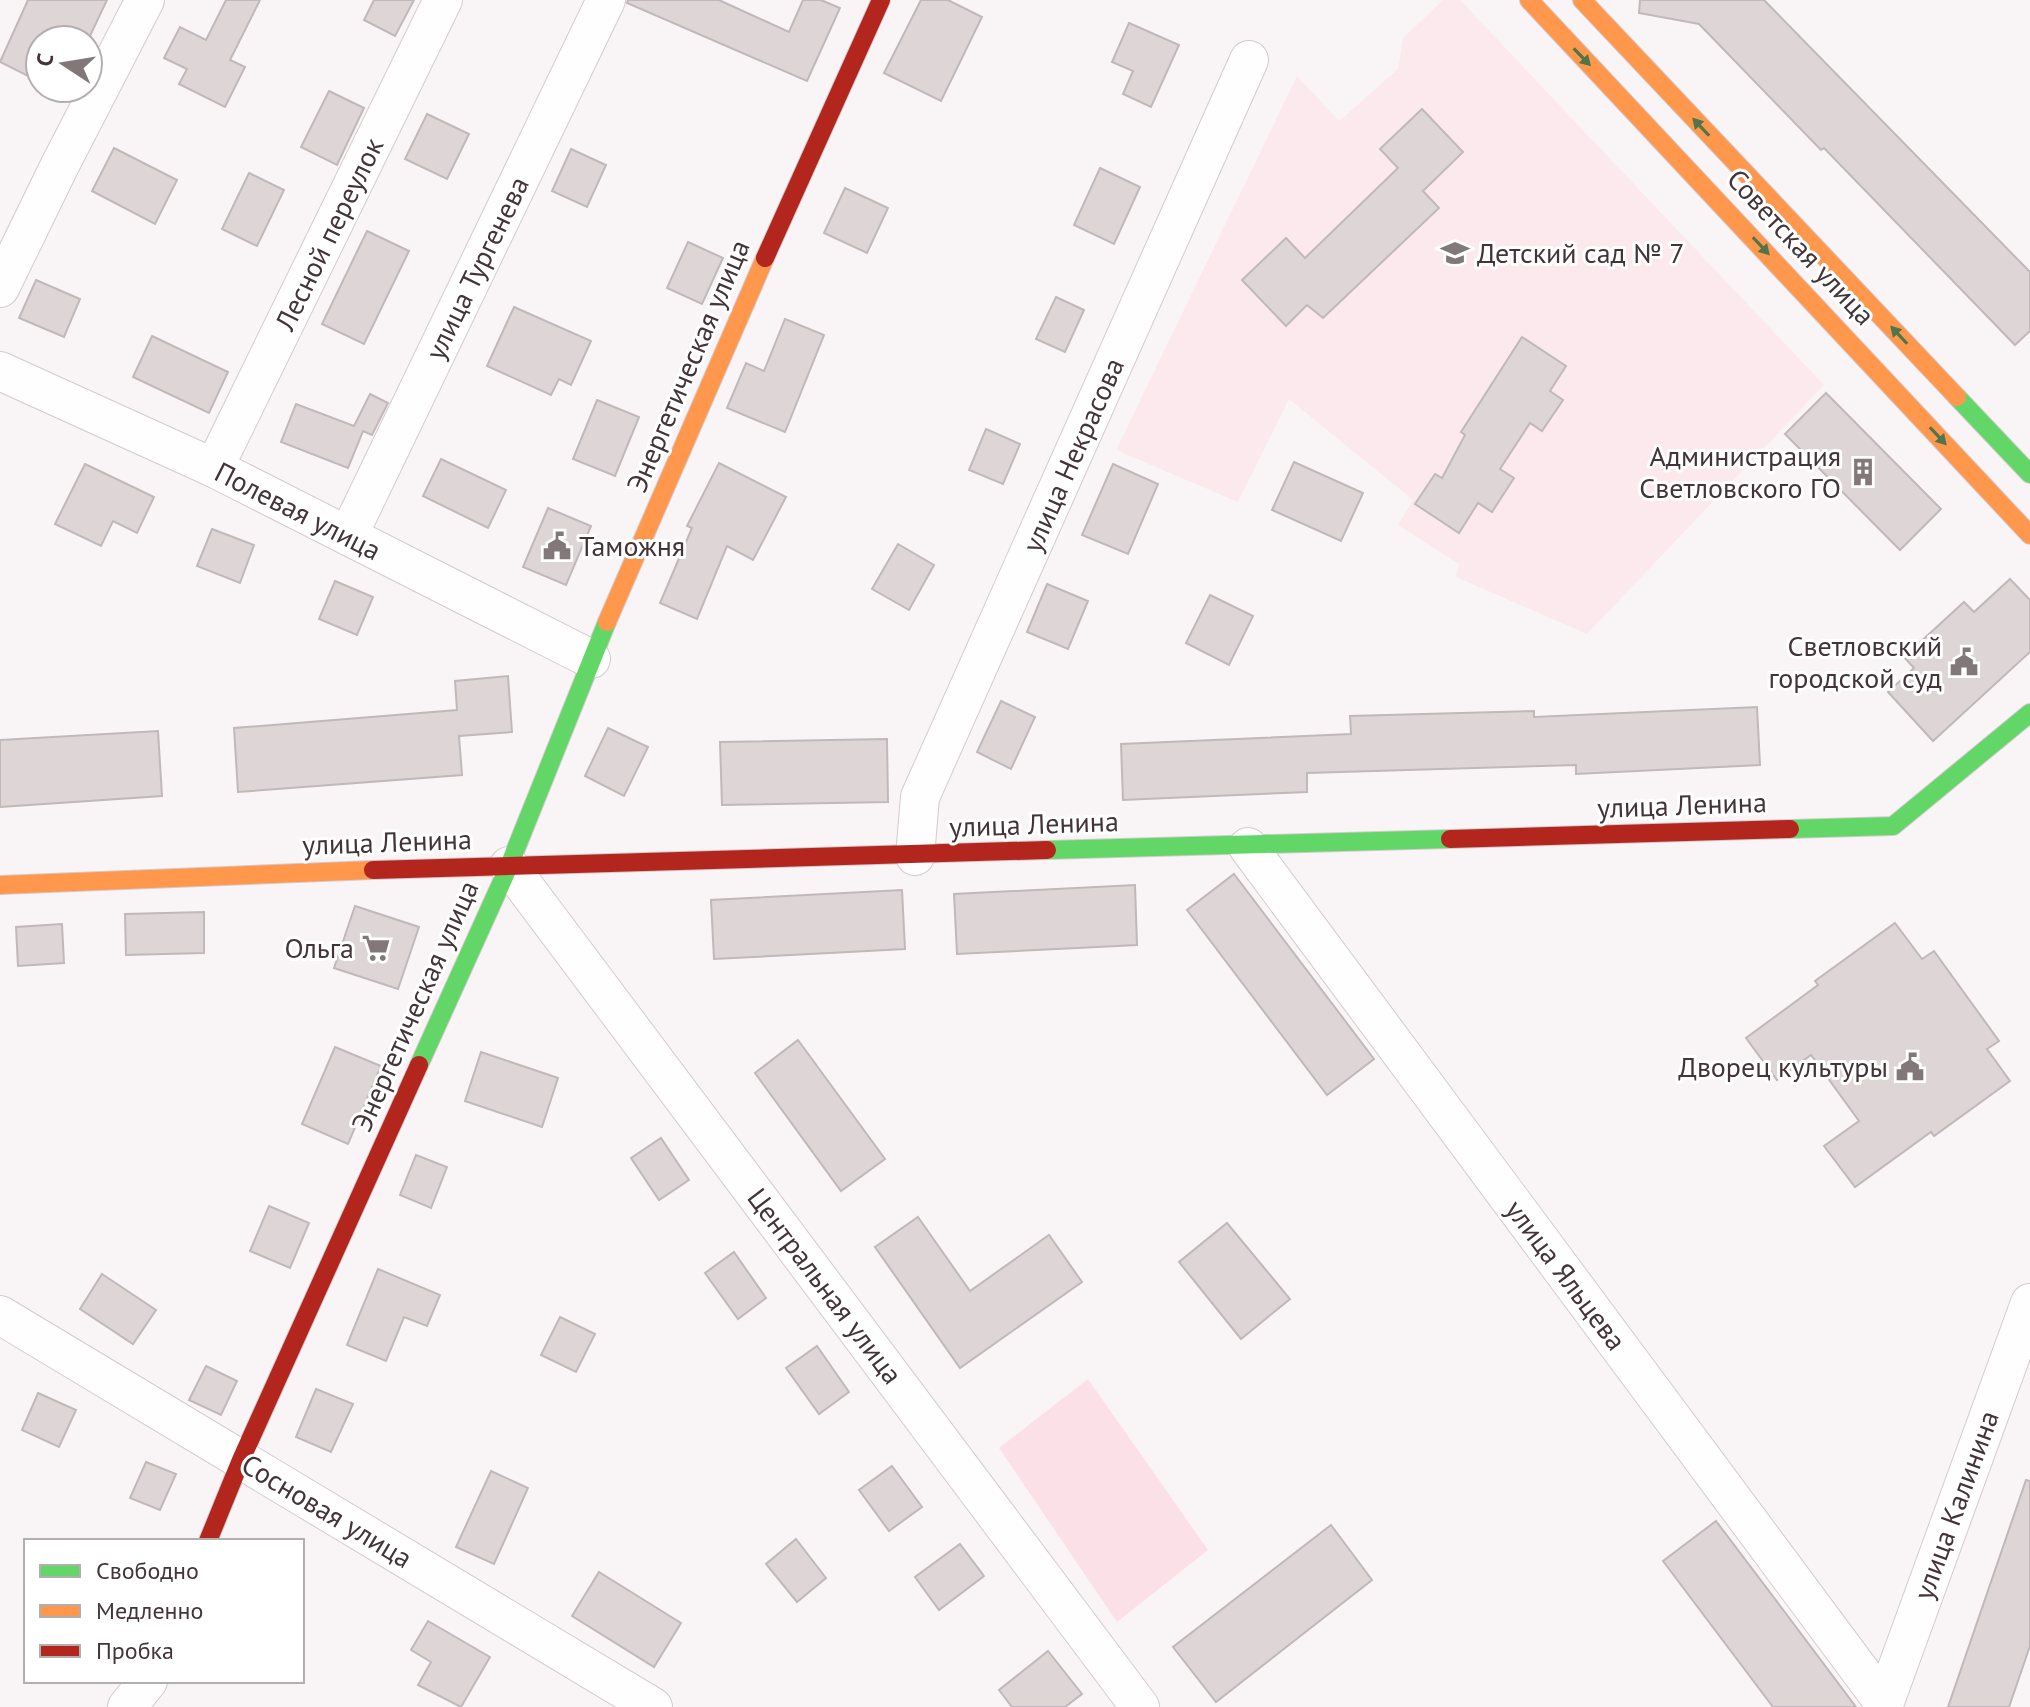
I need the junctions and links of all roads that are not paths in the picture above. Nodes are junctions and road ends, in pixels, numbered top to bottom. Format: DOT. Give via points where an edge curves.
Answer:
graph roads {
  1 [pos="145,0"];
  2 [pos="443,0"];
  3 [pos="606,0"];
  4 [pos="881,0"];
  5 [pos="1529,0"];
  6 [pos="1582,0"];
  7 [pos="1249,60"];
  8 [pos="0,288"];
  9 [pos="0,371"];
  10 [pos="214,468"];
  11 [pos="2030,474"];
  12 [pos="2030,535"];
  13 [pos="348,536"];
  14 [pos="591,659"];
  15 [pos="2030,713"];
  16 [pos="1248,847"];
  17 [pos="915,856"];
  18 [pos="509,866"];
  19 [pos="0,885"];
  20 [pos="2030,1303"];
  21 [pos="0,1315"];
  22 [pos="241,1460"];
  23 [pos="209,1539"];
  24 [pos="146,1683"];
  25 [pos="155,1683"];
  26 [pos="1884,1705"];
  27 [pos="127,1707"];
  28 [pos="150,1707"];
  29 [pos="653,1707"];
  30 [pos="1140,1707"];
  1 -- 8 [label="street"];
  2 -- 10 [label="street, Лесной переулок"];
  3 -- 13 [label="street, улица Тургенева"];
  4 -- 14 [label="street, Энергетическая улица"];
  5 -- 12 [label="street, Советская улица, one-way"];
  11 -- 6 [label="street, Советская улица, one-way"];
  7 -- 17 [label="street, улица Некрасова" via="920,797"];
  9 -- 10 [label="street, Полевая улица"];
  10 -- 13 [label="street, Полевая улица"];
  13 -- 14 [label="street, Полевая улица"];
  14 -- 18 [label="street, Энергетическая улица"];
  15 -- 16 [label="street, улица Ленина" via="1893,826"];
  16 -- 17 [label="street, улица Ленина"];
  16 -- 26 [label="street, улица Яльцева"];
  17 -- 18 [label="street, улица Ленина"];
  18 -- 19 [label="street, улица Ленина"];
  18 -- 22 [label="street, Энергетическая улица"];
  18 -- 30 [label="street, Центральная улица"];
  20 -- 26 [label="street, улица Калинина"];
  21 -- 22 [label="street, Сосновая улица"];
  22 -- 23 [label="street, Энергетическая улица"];
  22 -- 29 [label="street, Сосновая улица"];
  24 -- 27 [label="street"];
  25 -- 28 [label="street"];
}
